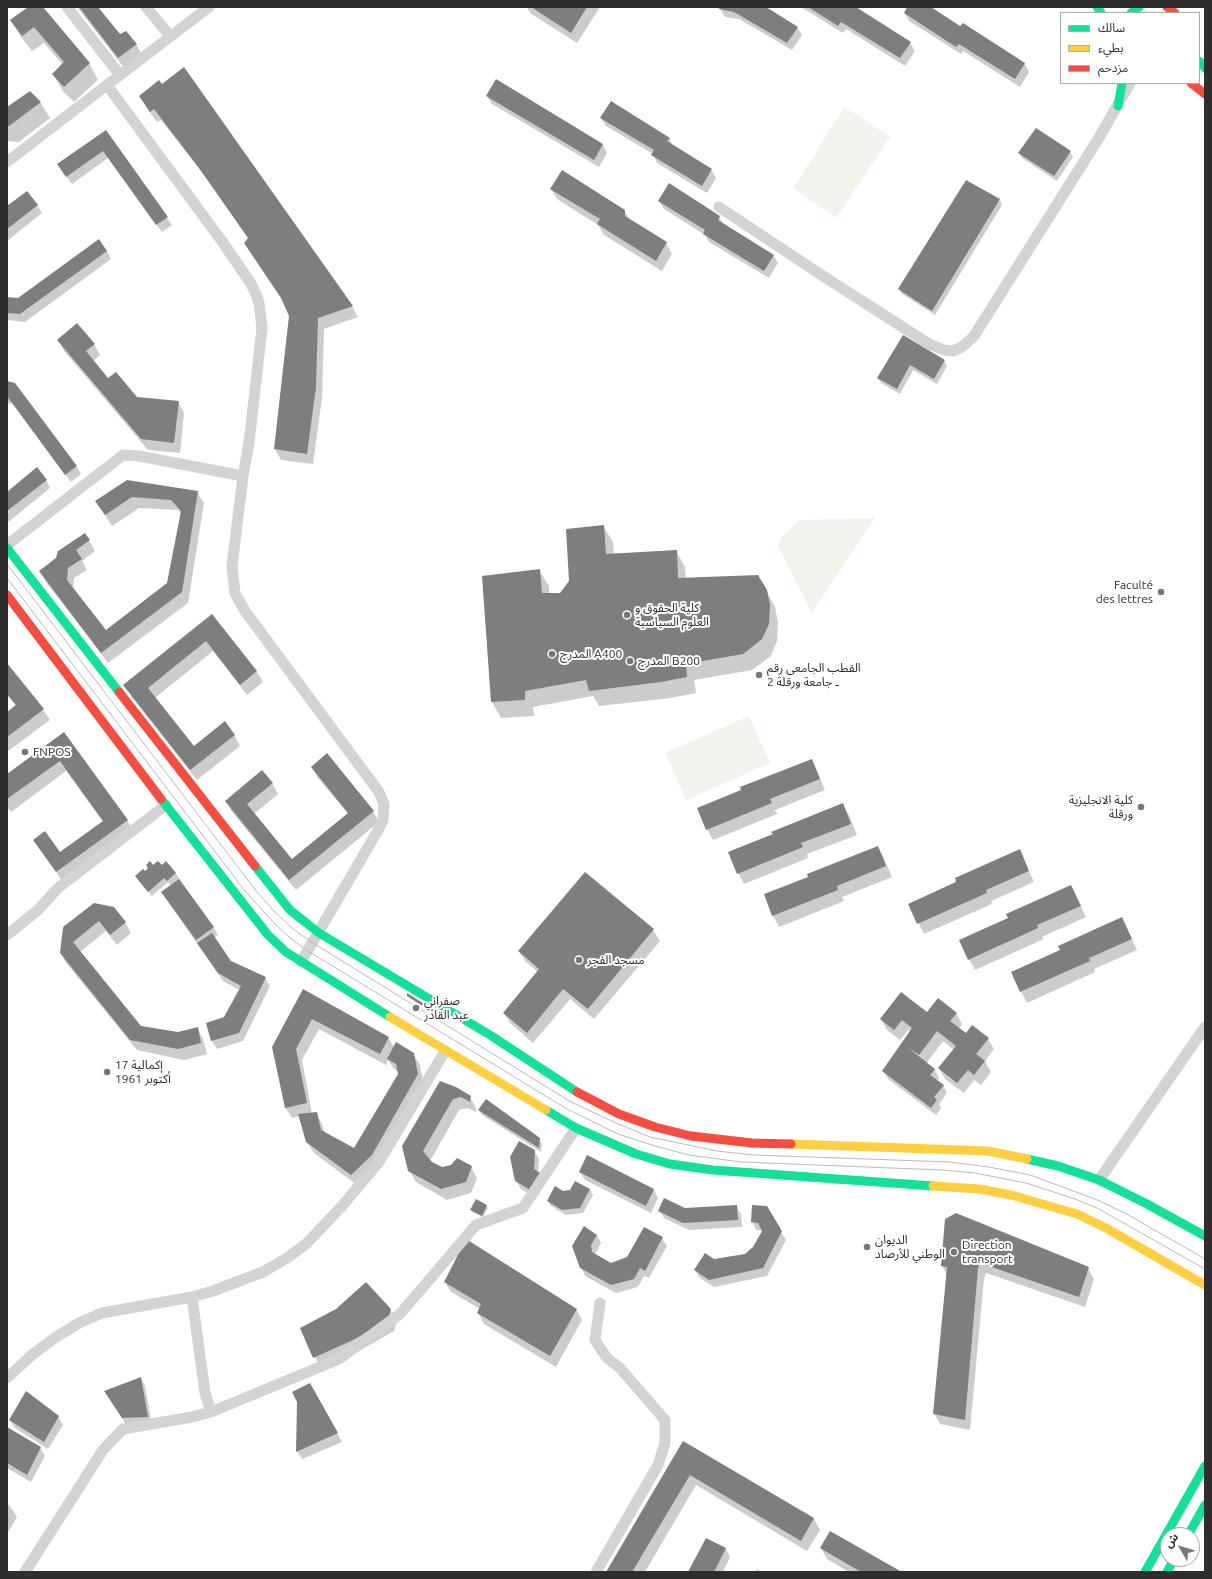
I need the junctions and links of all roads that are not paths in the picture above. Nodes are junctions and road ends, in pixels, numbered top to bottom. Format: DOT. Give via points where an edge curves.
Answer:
graph roads {
  1 [pos="67,7"];
  2 [pos="146,7"];
  3 [pos="209,7"];
  4 [pos="170,36"];
  5 [pos="120,75"];
  6 [pos="1122,84"];
  7 [pos="1129,84"];
  8 [pos="1192,84"];
  9 [pos="107,85"];
  10 [pos="1205,94"];
  11 [pos="1118,106"];
  12 [pos="7,162"];
  13 [pos="719,207"];
  14 [pos="243,476"];
  15 [pos="7,546"];
  16 [pos="7,595"];
  17 [pos="166,806"];
  18 [pos="319,933"];
  19 [pos="7,935"];
  20 [pos="301,962"];
  21 [pos="1205,1027"];
  22 [pos="445,1052"];
  23 [pos="576,1128"];
  24 [pos="1099,1180"];
  25 [pos="1205,1236"];
  26 [pos="1205,1285"];
  27 [pos="192,1297"];
  28 [pos="600,1303"];
  29 [pos="7,1378"];
  30 [pos="210,1412"];
  31 [pos="1205,1466"];
  32 [pos="1205,1505"];
  33 [pos="1193,1527"];
  34 [pos="25,1572"];
  35 [pos="596,1572"];
  36 [pos="1145,1572"];
  1 -- 5 [label="street"];
  2 -- 4 [label="street"];
  3 -- 4 [label="street"];
  4 -- 5 [label="street"];
  5 -- 9 [label="street"];
  6 -- 11 [label="main road"];
  7 -- 11 [label="street"];
  8 -- 10 [label="main road"];
  9 -- 12 [label="street"];
  9 -- 14 [label="street" via="221,240 250,282 259,303 262,328"];
  11 -- 13 [label="street" via="974,336 953,351 929,344 911,333"];
  14 -- 15 [label="street" via="123,455"];
  14 -- 18 [label="street" via="232,566 235,593 245,612 379,792 384,804 383,820"];
  15 -- 18 [label="main road" via="290,910"];
  16 -- 17 [label="main road"];
  17 -- 19 [label="street" via="58,888 38,910"];
  17 -- 20 [label="main road" via="268,935"];
  18 -- 20 [label="street"];
  18 -- 24 [label="main road" via="490,1035 579,1093 619,1114 655,1127 691,1136 752,1143 988,1151 1058,1166"];
  20 -- 22 [label="main road"];
  21 -- 24 [label="street"];
  22 -- 23 [label="main road"];
  22 -- 27 [label="street" via="379,1162 347,1201 306,1244 263,1272"];
  23 -- 26 [label="main road" via="636,1154 670,1164 713,1170 980,1189 1018,1197 1077,1214"];
  23 -- 30 [label="street" via="523,1208 476,1225 400,1314 338,1359"];
  24 -- 25 [label="main road"];
  27 -- 29 [label="street" via="102,1313 84,1320 56,1336"];
  27 -- 30 [label="street" via="205,1393"];
  28 -- 35 [label="street" via="595,1340 607,1358 620,1368 665,1420 665,1443 658,1465"];
  30 -- 34 [label="street" via="123,1429 103,1450"];
  31 -- 36 [label="main road"];
  32 -- 33 [label="main road"];
}
